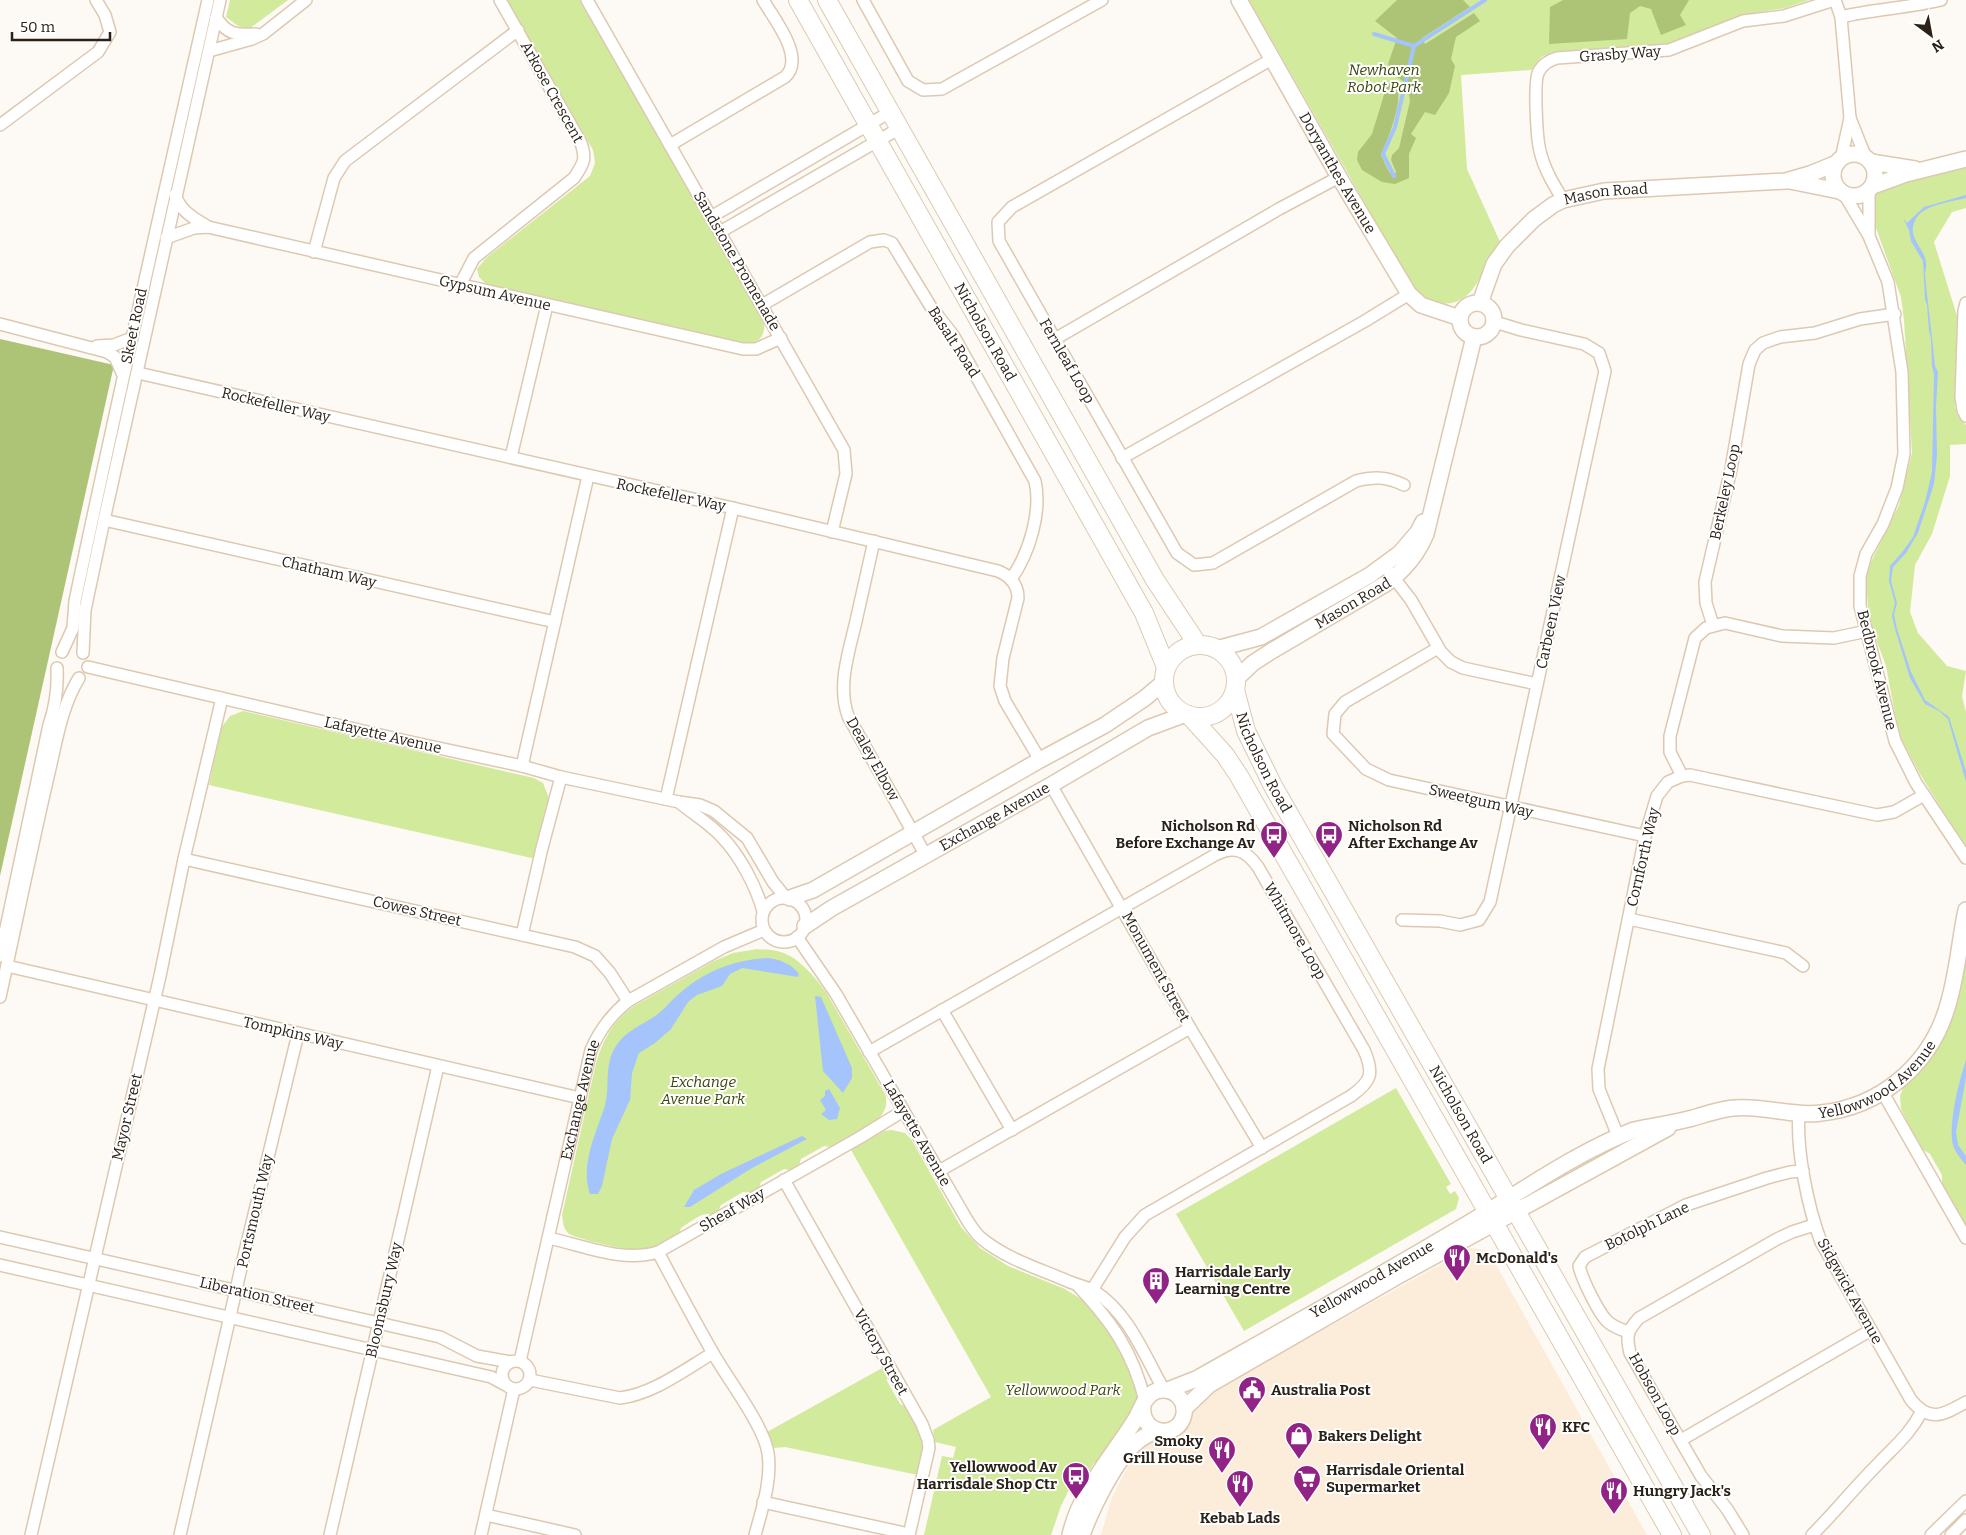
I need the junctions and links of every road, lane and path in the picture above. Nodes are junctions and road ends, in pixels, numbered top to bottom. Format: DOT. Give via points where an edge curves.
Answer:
graph roads {
  1 [pos="96,0"];
  2 [pos="208,0"];
  3 [pos="220,0"];
  4 [pos="306,0"];
  5 [pos="500,0"];
  6 [pos="587,0"];
  7 [pos="763,0"];
  8 [pos="798,0"];
  9 [pos="827,0"];
  10 [pos="862,0"];
  11 [pos="1102,0"];
  12 [pos="1239,0"];
  13 [pos="1834,0"];
  14 [pos="1941,0"];
  15 [pos="216,17"];
  16 [pos="1841,17"];
  17 [pos="518,30"];
  18 [pos="263,34"];
  19 [pos="209,52"];
  20 [pos="1272,58"];
  21 [pos="890,112"];
  22 [pos="1850,118"];
  23 [pos="870,124"];
  24 [pos="0,125"];
  25 [pos="900,128"];
  26 [pos="879,140"];
  27 [pos="670,144"];
  28 [pos="1966,159"];
  29 [pos="1868,160"];
  30 [pos="1839,161"];
  31 [pos="1924,169"];
  32 [pos="1340,177"];
  33 [pos="1786,181"];
  34 [pos="1871,189"];
  35 [pos="1841,193"];
  36 [pos="175,195"];
  37 [pos="1563,200"];
  38 [pos="712,216"];
  39 [pos="208,227"];
  40 [pos="720,232"];
  41 [pos="1869,236"];
  42 [pos="166,238"];
  43 [pos="314,252"];
  44 [pos="460,285"];
  45 [pos="1409,294"];
  46 [pos="1480,303"];
  47 [pos="1966,303"];
  48 [pos="547,305"];
  49 [pos="762,305"];
  50 [pos="1895,314"];
  51 [pos="1460,318"];
  52 [pos="1494,322"];
  53 [pos="0,324"];
  54 [pos="1474,337"];
  55 [pos="132,338"];
  56 [pos="781,338"];
  57 [pos="1055,339"];
  58 [pos="82,345"];
  59 [pos="138,373"];
  60 [pos="124,375"];
  61 [pos="1966,416"];
  62 [pos="511,458"];
  63 [pos="1122,458"];
  64 [pos="588,476"];
  65 [pos="1404,486"];
  66 [pos="1434,498"];
  67 [pos="733,508"];
  68 [pos="104,520"];
  69 [pos="832,532"];
  70 [pos="874,542"];
  71 [pos="1384,566"];
  72 [pos="1394,578"];
  73 [pos="1011,580"];
  74 [pos="555,622"];
  75 [pos="1713,625"];
  76 [pos="1867,631"];
  77 [pos="1198,645"];
  78 [pos="1438,648"];
  79 [pos="1216,649"];
  80 [pos="62,652"];
  81 [pos="84,653"];
  82 [pos="88,667"];
  83 [pos="57,668"];
  84 [pos="1165,675"];
  85 [pos="79,678"];
  86 [pos="1235,684"];
  87 [pos="1537,684"];
  88 [pos="222,698"];
  89 [pos="1188,715"];
  90 [pos="1040,760"];
  91 [pos="522,766"];
  92 [pos="1682,776"];
  93 [pos="561,777"];
  94 [pos="1051,785"];
  95 [pos="1924,795"];
  96 [pos="666,799"];
  97 [pos="679,802"];
  98 [pos="1510,808"];
  99 [pos="914,833"];
  100 [pos="1645,836"];
  101 [pos="925,854"];
  102 [pos="1966,858"];
  103 [pos="184,859"];
  104 [pos="788,898"];
  105 [pos="1122,908"];
  106 [pos="1966,910"];
  107 [pos="763,911"];
  108 [pos="1629,919"];
  109 [pos="1402,920"];
  110 [pos="764,930"];
  111 [pos="801,932"];
  112 [pos="522,934"];
  113 [pos="4,961"];
  114 [pos="1803,966"];
  115 [pos="0,998"];
  116 [pos="155,999"];
  117 [pos="628,1001"];
  118 [pos="942,1010"];
  119 [pos="1190,1028"];
  120 [pos="298,1034"];
  121 [pos="869,1052"];
  122 [pos="438,1066"];
  123 [pos="1883,1093"];
  124 [pos="580,1098"];
  125 [pos="903,1111"];
  126 [pos="1799,1113"];
  127 [pos="1683,1120"];
  128 [pos="1012,1130"];
  129 [pos="1618,1136"];
  130 [pos="1262,1148"];
  131 [pos="939,1171"];
  132 [pos="1803,1171"];
  133 [pos="784,1180"];
  134 [pos="1512,1206"];
  135 [pos="1490,1218"];
  136 [pos="1814,1225"];
  137 [pos="0,1237"];
  138 [pos="548,1238"];
  139 [pos="1966,1238"];
  140 [pos="658,1252"];
  141 [pos="94,1258"];
  142 [pos="0,1265"];
  143 [pos="1077,1285"];
  144 [pos="88,1286"];
  145 [pos="1092,1290"];
  146 [pos="237,1291"];
  147 [pos="231,1317"];
  148 [pos="378,1322"];
  149 [pos="1871,1330"];
  150 [pos="1628,1332"];
  151 [pos="372,1350"];
  152 [pos="713,1353"];
  153 [pos="516,1361"];
  154 [pos="530,1380"];
  155 [pos="509,1386"];
  156 [pos="1166,1390"];
  157 [pos="1966,1402"];
  158 [pos="1144,1403"];
  159 [pos="1184,1409"];
  160 [pos="1922,1411"];
  161 [pos="1157,1430"];
  162 [pos="1681,1440"];
  163 [pos="1966,1501"];
  164 [pos="763,1502"];
  165 [pos="486,1515"];
  166 [pos="1966,1520"];
  167 [pos="30,1535"];
  168 [pos="180,1535"];
  169 [pos="330,1535"];
  170 [pos="481,1535"];
  171 [pos="574,1535"];
  172 [pos="755,1535"];
  173 [pos="909,1535"];
  174 [pos="1070,1535"];
  175 [pos="1082,1535"];
  176 [pos="1672,1535"];
  177 [pos="1701,1535"];
  178 [pos="1743,1535"];
  179 [pos="1812,1535"];
  180 [pos="1931,1535"];
  181 [pos="1950,1535"];
  1 -- 24 [label="street" via="110,32 98,52"];
  2 -- 55 [label="street, Skeet Road"];
  3 -- 15 [label="street, Skeet Road"];
  4 -- 18 [label="street"];
  5 -- 17 [label="street, Arkose Crescent"];
  6 -- 27 [label="street, Sandstone Promenade"];
  7 -- 27 [label="street" via="792,50 792,70 786,77"];
  8 -- 23 [label="main road, Nicholson Road"];
  9 -- 21 [label="main road, Nicholson Road"];
  10 -- 11 [label="street" via="908,81 923,90 942,89"];
  12 -- 20 [label="street, Doryanthes Avenue"];
  13 -- 16 [label="street"];
  13 -- 37 [label="street, Grasby Way" via="1784,16 1743,20 1669,50 1557,58 1547,62 1539,70 1536,82 1539,150"];
  14 -- 16 [label="street"];
  15 -- 18 [label="street" via="231,33"];
  15 -- 19 [label="street, Skeet Road"];
  16 -- 22 [label="street"];
  17 -- 43 [label="street" via="345,160 334,178"];
  17 -- 44 [label="street, Arkose Crescent" via="585,155 574,178 474,258"];
  18 -- 19 [label="street"];
  19 -- 36 [label="street, Skeet Road"];
  20 -- 32 [label="street, Doryanthes Avenue"];
  20 -- 57 [label="street, Fernleaf Loop" via="1012,207 998,222 999,242"];
  21 -- 23 [label="street"];
  21 -- 25 [label="main road, Nicholson Road"];
  22 -- 29 [label="street"];
  22 -- 30 [label="street"];
  23 -- 26 [label="main road, Nicholson Road"];
  23 -- 38 [label="street"];
  25 -- 26 [label="street"];
  25 -- 77 [label="main road, Nicholson Road" via="1155,580"];
  26 -- 40 [label="street"];
  26 -- 84 [label="main road, Nicholson Road" via="1144,613"];
  27 -- 38 [label="street, Sandstone Promenade"];
  28 -- 31 [label="street"];
  29 -- 30 [label="street" via="1853,154"];
  29 -- 31 [label="street"];
  29 -- 34 [label="street" via="1875,174"];
  30 -- 33 [label="street, Mason Road"];
  30 -- 35 [label="street" via="1832,177"];
  31 -- 34 [label="street"];
  32 -- 45 [label="street, Doryanthes Avenue"];
  32 -- 57 [label="street"];
  33 -- 35 [label="street, Mason Road"];
  33 -- 37 [label="street, Mason Road" via="1604,192"];
  34 -- 35 [label="street" via="1856,197"];
  34 -- 41 [label="street, Bedbrook Avenue"];
  35 -- 41 [label="street, Bedbrook Avenue"];
  36 -- 39 [label="street, Gypsum Avenue" via="187,214"];
  36 -- 42 [label="street, Skeet Road"];
  37 -- 46 [label="street, Mason Road" via="1534,219 1507,246 1489,274"];
  38 -- 40 [label="street, Sandstone Promenade"];
  39 -- 42 [label="street, Gypsum Avenue" via="194,228"];
  39 -- 43 [label="street, Gypsum Avenue"];
  40 -- 49 [label="street, Sandstone Promenade"];
  41 -- 50 [label="street, Bedbrook Avenue" via="1888,282"];
  42 -- 59 [label="street, Skeet Road"];
  43 -- 44 [label="street, Gypsum Avenue"];
  44 -- 48 [label="street, Gypsum Avenue"];
  45 -- 51 [label="street, Doryanthes Avenue" via="1421,304"];
  45 -- 63 [label="street"];
  46 -- 51 [label="street" via="1467,306"];
  46 -- 52 [label="street" via="1491,310"];
  47 -- 61 [label="street" via="1960,397"];
  48 -- 56 [label="street, Gypsum Avenue" via="743,349 756,349"];
  48 -- 62 [label="street"];
  49 -- 56 [label="street, Sandstone Promenade"];
  49 -- 73 [label="street, Basalt Road" via="870,242 884,240 894,246 953,335 1035,481 1038,502 1027,554"];
  50 -- 75 [label="street, Berkeley Loop" via="1860,319 1815,333 1780,337 1763,343 1755,350 1749,364 1705,582 1706,603"];
  50 -- 76 [label="street, Bedbrook Avenue" via="1902,372 1904,454 1893,497 1883,524 1866,554 1860,576 1860,606"];
  51 -- 54 [label="street" via="1465,332"];
  52 -- 54 [label="street" via="1488,334"];
  52 -- 87 [label="street, Carbeen View" via="1584,344 1599,353 1605,372"];
  53 -- 58 [label="street"];
  54 -- 66 [label="street, Mason Road"];
  55 -- 58 [label="street" via="105,347"];
  55 -- 60 [label="street, Skeet Road"];
  56 -- 69 [label="street, Sandstone Promenade" via="844,450 846,474"];
  57 -- 63 [label="street, Fernleaf Loop"];
  58 -- 60 [label="street" via="115,357"];
  59 -- 62 [label="street, Rockefeller Way"];
  59 -- 68 [label="street, Skeet Road"];
  60 -- 80 [label="street, Skeet Road" via="73,628"];
  62 -- 64 [label="street, Rockefeller Way"];
  63 -- 65 [label="street, Fernleaf Loop" via="1177,553 1194,565 1212,563 1356,481 1382,477"];
  64 -- 67 [label="street, Rockefeller Way"];
  64 -- 74 [label="street"];
  66 -- 71 [label="street, Mason Road" via="1418,532"];
  66 -- 72 [label="street, Mason Road" via="1420,550"];
  67 -- 69 [label="street, Rockefeller Way"];
  67 -- 96 [label="street"];
  68 -- 74 [label="street, Chatham Way"];
  68 -- 81 [label="street, Skeet Road" via="85,610"];
  69 -- 70 [label="street, Rockefeller Way"];
  70 -- 73 [label="street, Rockefeller Way" via="994,569"];
  70 -- 99 [label="street, Dealey Elbow" via="845,670 844,706"];
  71 -- 72 [label="street"];
  71 -- 79 [label="street, Mason Road" via="1261,637"];
  72 -- 78 [label="street" via="1411,600"];
  72 -- 86 [label="street, Mason Road" via="1253,663"];
  73 -- 90 [label="street" via="1018,590 1018,598 1003,658 1000,686"];
  74 -- 91 [label="street"];
  75 -- 76 [label="street" via="1725,623 1782,636 1834,638"];
  75 -- 92 [label="street" via="1695,638 1670,736 1670,752"];
  76 -- 95 [label="street, Bedbrook Avenue" via="1895,741"];
  77 -- 79 [label="main road"];
  77 -- 84 [label="main road" via="1188,647 1172,658"];
  78 -- 87 [label="street" via="1451,662 1463,668"];
  78 -- 98 [label="street, Sweetgum Way" via="1345,702 1335,714 1333,734 1366,769 1377,776"];
  79 -- 86 [label="main road, Nicholson Road" via="1230,662"];
  80 -- 81 [label="street" via="73,649"];
  80 -- 83 [label="street"];
  81 -- 82 [label="street"];
  82 -- 85 [label="street"];
  82 -- 88 [label="street, Lafayette Avenue"];
  83 -- 85 [label="street" via="67,679"];
  83 -- 113 [label="street" via="56,704 49,724"];
  84 -- 89 [label="main road, Nicholson Road" via="1172,705"];
  84 -- 90 [label="street, Exchange Avenue" via="1127,712"];
  85 -- 113 [label="street" via="62,721"];
  86 -- 89 [label="main road, Nicholson Road" via="1221,710 1200,717"];
  86 -- 134 [label="main road, Nicholson Road" via="1246,731 1273,786"];
  87 -- 98 [label="street, Carbeen View"];
  88 -- 91 [label="street, Lafayette Avenue"];
  88 -- 103 [label="street, Mayor Street"];
  89 -- 94 [label="street, Exchange Avenue" via="1148,728"];
  89 -- 135 [label="main road, Nicholson Road" via="1225,755 1239,776"];
  90 -- 99 [label="street, Exchange Avenue"];
  91 -- 93 [label="street, Lafayette Avenue"];
  92 -- 95 [label="street" via="1690,775 1877,816 1894,812"];
  92 -- 100 [label="street, Cornforth Way" via="1668,782 1657,796"];
  93 -- 96 [label="street, Lafayette Avenue"];
  93 -- 112 [label="street"];
  94 -- 101 [label="street, Exchange Avenue"];
  94 -- 105 [label="street, Monument Street"];
  95 -- 102 [label="street, Bedbrook Avenue"];
  96 -- 97 [label="street, Lafayette Avenue"];
  97 -- 104 [label="street, Lafayette Avenue" via="714,811 737,828 773,882"];
  97 -- 107 [label="street, Lafayette Avenue" via="726,842 740,862"];
  98 -- 100 [label="street, Sweetgum Way"];
  98 -- 109 [label="street, Carbeen View" via="1490,902 1479,920 1460,925"];
  99 -- 101 [label="street, Dealey Elbow"];
  99 -- 104 [label="street, Exchange Avenue" via="813,890"];
  100 -- 108 [label="street, Cornforth Way"];
  101 -- 111 [label="street, Exchange Avenue" via="832,908"];
  103 -- 112 [label="street, Cowes Street"];
  103 -- 116 [label="street, Mayor Street"];
  104 -- 107 [label="street" via="773,900"];
  104 -- 111 [label="street" via="798,902 803,909 806,917"];
  105 -- 118 [label="street, Whitmore Loop"];
  105 -- 119 [label="street, Monument Street"];
  105 -- 130 [label="street, Whitmore Loop" via="1226,850 1249,855 1258,867 1370,1065 1369,1079 1364,1087"];
  106 -- 123 [label="street, Yellowwood Avenue" via="1942,1024 1919,1061"];
  107 -- 110 [label="street"];
  108 -- 114 [label="street" via="1786,953"];
  108 -- 129 [label="street, Cornforth Way" via="1598,1070 1599,1089"];
  110 -- 111 [label="street" via="777,941 785,942"];
  110 -- 117 [label="street, Exchange Avenue" via="724,947"];
  111 -- 121 [label="street, Lafayette Avenue"];
  112 -- 117 [label="street, Cowes Street" via="575,947 595,956"];
  113 -- 115 [label="street"];
  113 -- 116 [label="street, Tompkins Way"];
  116 -- 120 [label="street, Tompkins Way"];
  116 -- 141 [label="street, Mayor Street"];
  117 -- 124 [label="street, Exchange Avenue" via="607,1021 596,1038"];
  118 -- 121 [label="street, Whitmore Loop"];
  118 -- 128 [label="street"];
  119 -- 128 [label="street"];
  119 -- 130 [label="street, Monument Street"];
  120 -- 122 [label="street, Tompkins Way"];
  120 -- 146 [label="street, Portsmouth Way"];
  121 -- 125 [label="street, Lafayette Avenue"];
  122 -- 124 [label="street, Tompkins Way"];
  122 -- 148 [label="street, Bloomsbury Way"];
  123 -- 126 [label="street, Yellowwood Avenue" via="1835,1111"];
  123 -- 139 [label="street"];
  124 -- 138 [label="street, Exchange Avenue"];
  125 -- 131 [label="street, Lafayette Avenue"];
  125 -- 133 [label="street, Sheaf Way"];
  126 -- 127 [label="street, Yellowwood Avenue" via="1758,1107 1732,1108"];
  126 -- 132 [label="street, Sidgwick Avenue"];
  127 -- 129 [label="street, Yellowwood Avenue"];
  127 -- 134 [label="street, Yellowwood Avenue"];
  128 -- 131 [label="street"];
  129 -- 134 [label="street, Yellowwood Avenue"];
  130 -- 145 [label="street, Whitmore Loop" via="1145,1216 1125,1238"];
  131 -- 143 [label="street, Lafayette Avenue" via="979,1236 1020,1261"];
  132 -- 136 [label="street, Sidgwick Avenue"];
  132 -- 150 [label="street, Botolph Lane" via="1767,1178 1686,1205 1586,1257 1579,1266 1582,1277 1605,1319"];
  133 -- 140 [label="street, Sheaf Way"];
  133 -- 173 [label="street, Victory Street" via="927,1436 928,1458"];
  134 -- 135 [label="street, Yellowwood Avenue"];
  134 -- 177 [label="main road, Nicholson Road"];
  135 -- 156 [label="street, Yellowwood Avenue" via="1196,1379"];
  135 -- 159 [label="street, Yellowwood Avenue" via="1398,1276 1209,1385"];
  135 -- 176 [label="main road, Nicholson Road"];
  136 -- 149 [label="street, Sidgwick Avenue"];
  136 -- 150 [label="street, Hobson Loop" via="1777,1239 1639,1318"];
  137 -- 141 [label="street, Liberation Street"];
  138 -- 140 [label="street, Sheaf Way" via="616,1254 642,1256"];
  138 -- 153 [label="street, Exchange Avenue"];
  140 -- 152 [label="street"];
  141 -- 144 [label="street, Mayor Street"];
  141 -- 146 [label="street, Liberation Street"];
  142 -- 144 [label="street, Liberation Street"];
  143 -- 145 [label="street, Lafayette Avenue"];
  143 -- 158 [label="street, Lafayette Avenue" via="1121,1338 1137,1371"];
  144 -- 147 [label="street, Liberation Street"];
  144 -- 167 [label="street, Mayor Street"];
  145 -- 156 [label="street, Lafayette Avenue" via="1120,1314"];
  146 -- 147 [label="street, Portsmouth Way"];
  146 -- 148 [label="street, Liberation Street"];
  147 -- 151 [label="street, Liberation Street"];
  147 -- 168 [label="street, Portsmouth Way"];
  148 -- 151 [label="street, Bloomsbury Way"];
  148 -- 153 [label="street, Liberation Street" via="440,1337 477,1356"];
  149 -- 160 [label="street, Sidgwick Avenue" via="1911,1400"];
  149 -- 162 [label="street"];
  150 -- 162 [label="street, Hobson Loop" via="1630,1353"];
  151 -- 155 [label="street, Liberation Street" via="490,1377"];
  151 -- 169 [label="street, Bloomsbury Way"];
  152 -- 154 [label="street" via="634,1397 620,1398"];
  152 -- 164 [label="street" via="758,1426 766,1445 769,1467"];
  153 -- 154 [label="street" via="529,1368"];
  153 -- 155 [label="street" via="504,1367 502,1372"];
  154 -- 155 [label="street" via="523,1388"];
  155 -- 165 [label="street"];
  156 -- 158 [label="street, Yellowwood Avenue" via="1153,1392"];
  156 -- 159 [label="street" via="1179,1397"];
  157 -- 160 [label="street" via="1936,1415"];
  158 -- 161 [label="street" via="1144,1418"];
  158 -- 174 [label="street, Yellowwood Avenue" via="1091,1485"];
  159 -- 161 [label="street, Yellowwood Avenue" via="1184,1416 1177,1427 1164,1432"];
  160 -- 179 [label="street" via="1903,1439"];
  161 -- 175 [label="street, Yellowwood Avenue" via="1137,1442 1115,1470"];
  162 -- 178 [label="street, Hobson Loop" via="1701,1476"];
  163 -- 180 [label="street"];
  164 -- 172 [label="street"];
  164 -- 173 [label="street"];
  165 -- 170 [label="street"];
  165 -- 171 [label="street"];
  166 -- 181 [label="street"];
}
